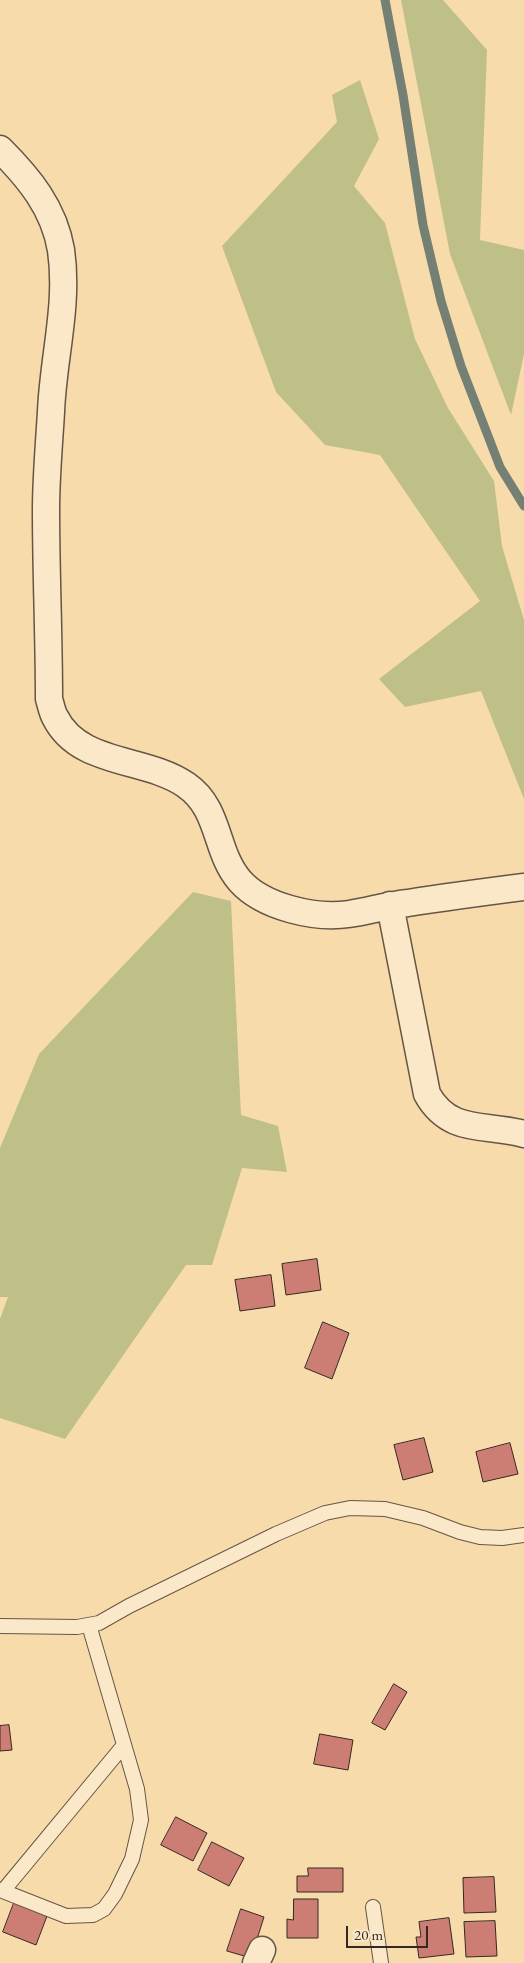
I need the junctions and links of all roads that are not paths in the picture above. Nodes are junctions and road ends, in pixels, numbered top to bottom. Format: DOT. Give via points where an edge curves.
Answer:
graph roads {
  1 [pos="0,149"];
  2 [pos="524,887"];
  3 [pos="390,905"];
  4 [pos="524,1134"];
  5 [pos="524,1535"];
  6 [pos="89,1625"];
  7 [pos="0,1626"];
  8 [pos="124,1745"];
  9 [pos="2,1890"];
  10 [pos="373,1907"];
  11 [pos="381,1963"];
  1 -- 3 [label="street" via="43,198 54,221 61,250 64,294 51,403 46,509 49,700 55,718 68,735 83,746 102,755 159,771 186,785 203,801 214,820 232,871 244,886 263,899 286,909 318,914 347,915"];
  2 -- 3 [label="street"];
  3 -- 4 [label="street" via="427,1094 434,1107 458,1123"];
  5 -- 6 [label="lane" via="480,1537 386,1509 350,1508 324,1513"];
  6 -- 7 [label="lane"];
  6 -- 8 [label="lane"];
  8 -- 9 [label="lane"];
  8 -- 9 [label="lane" via="137,1789 141,1820 132,1859 104,1909 93,1915 66,1916"];
  10 -- 11 [label="lane"];
}
